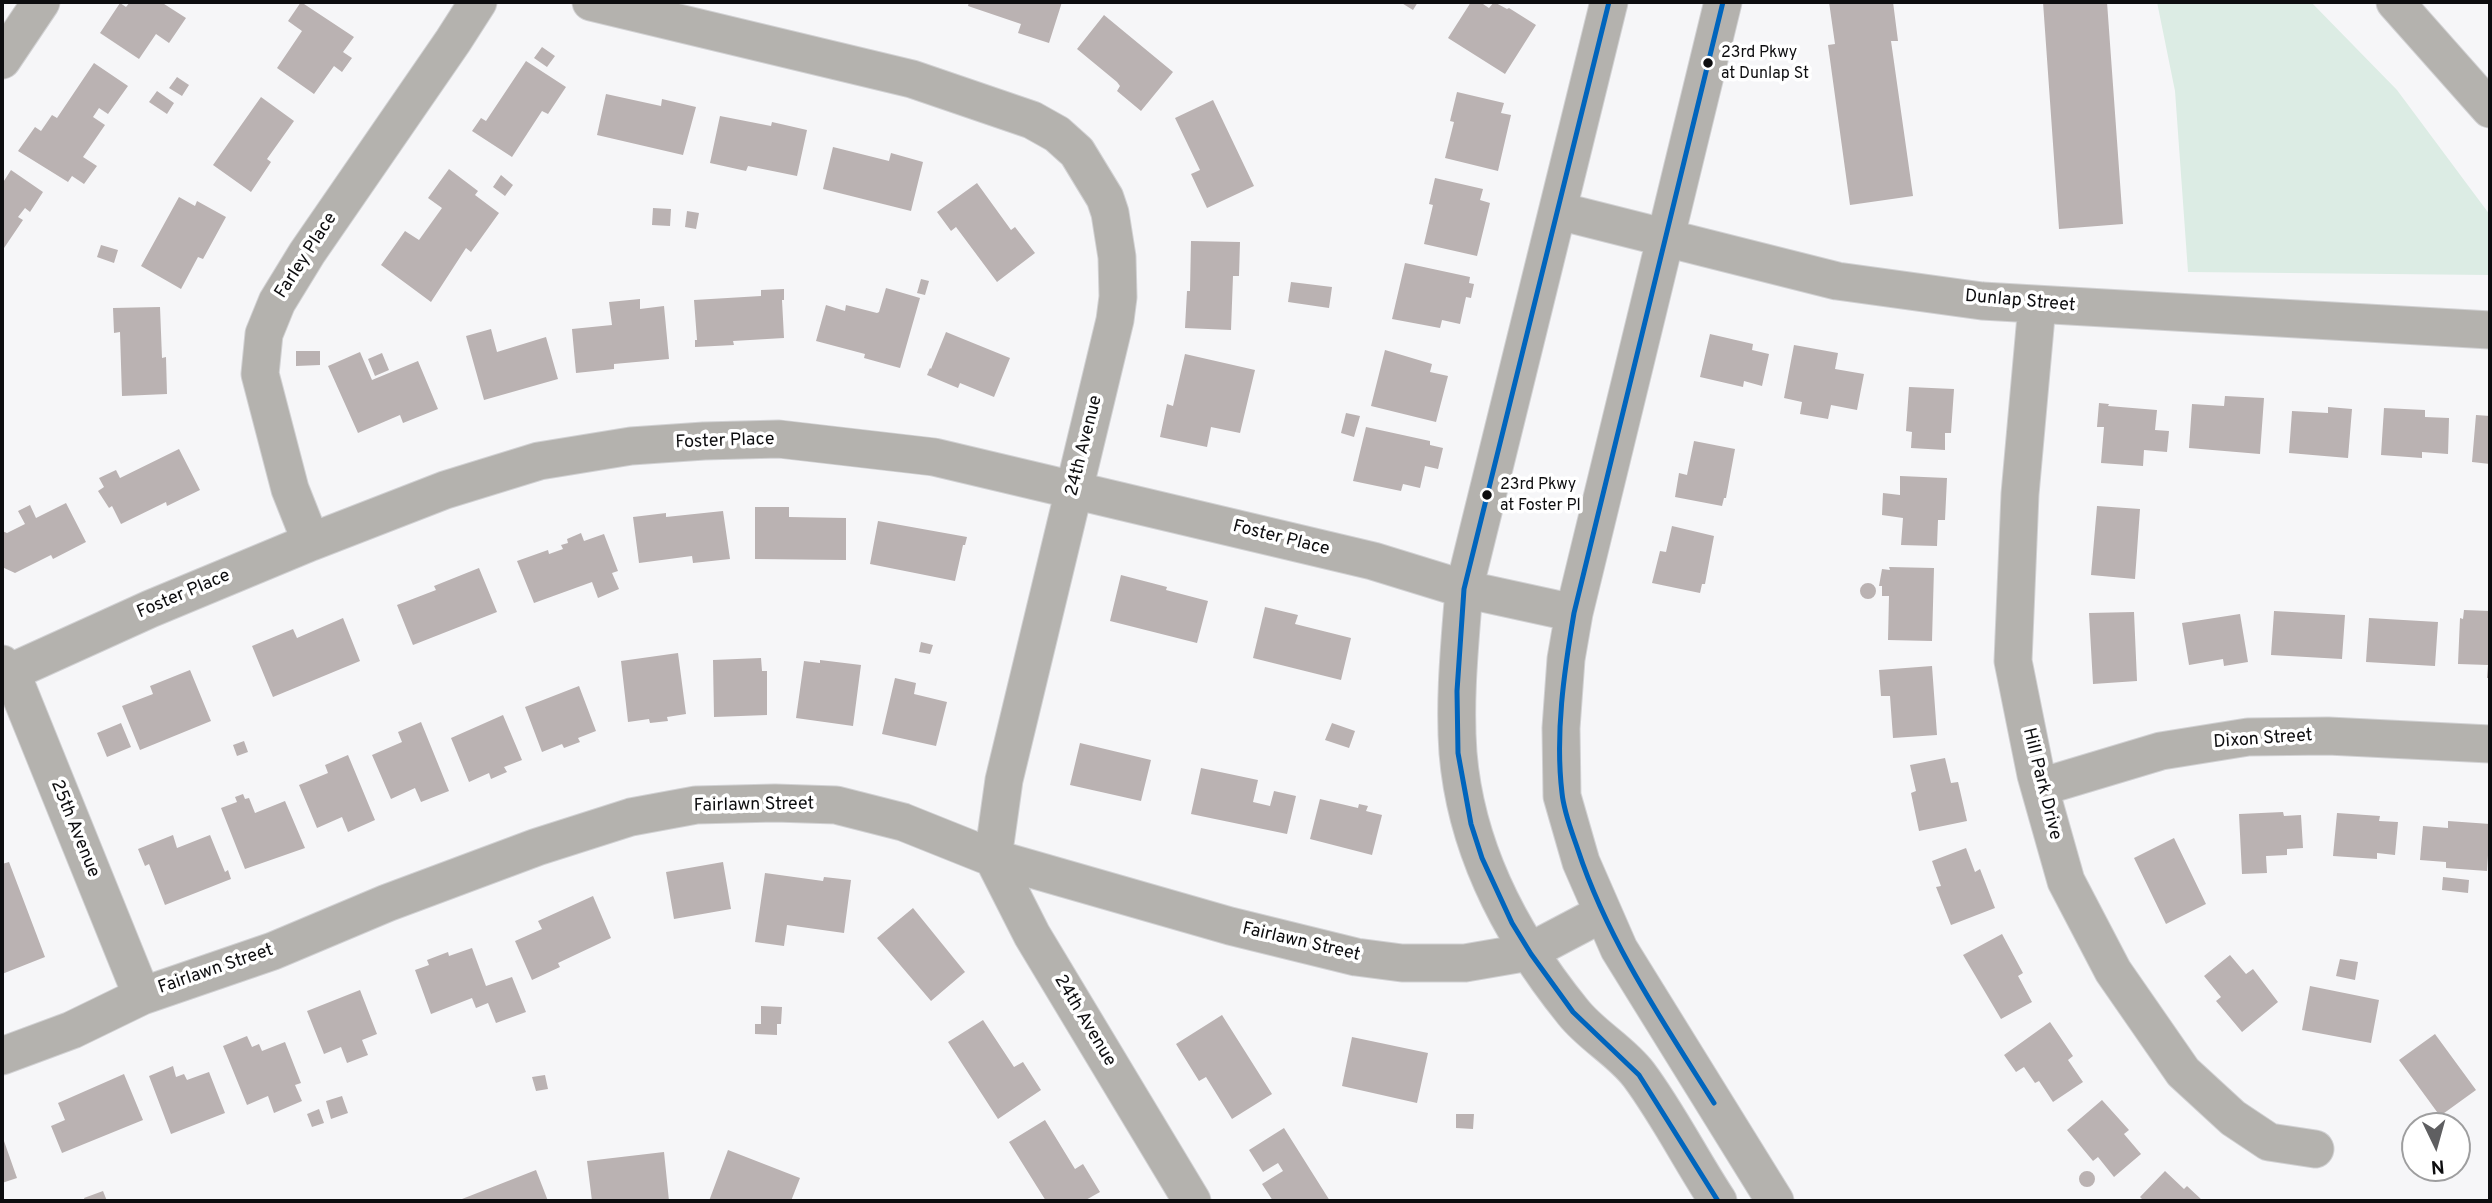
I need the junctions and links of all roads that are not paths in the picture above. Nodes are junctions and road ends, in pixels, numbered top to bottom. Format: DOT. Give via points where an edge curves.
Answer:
graph roads {
  1 [pos="41,2"];
  2 [pos="478,2"];
  3 [pos="591,2"];
  4 [pos="1609,2"];
  5 [pos="1723,2"];
  6 [pos="2395,2"];
  7 [pos="2,60"];
  8 [pos="2490,109"];
  9 [pos="1559,211"];
  10 [pos="1667,237"];
  11 [pos="2037,305"];
  12 [pos="2490,330"];
  13 [pos="1074,489"];
  14 [pos="311,542"];
  15 [pos="1464,589"];
  16 [pos="1574,613"];
  17 [pos="6,668"];
  18 [pos="2490,744"];
  19 [pos="2041,787"];
  20 [pos="993,858"];
  21 [pos="1604,913"];
  22 [pos="1529,953"];
  23 [pos="142,996"];
  24 [pos="2,1056"];
  25 [pos="2315,1149"];
  26 [pos="1192,1201"];
  27 [pos="1718,1201"];
  28 [pos="1775,1201"];
  1 -- 7 [label="street"];
  2 -- 14 [label="street, Farley Place" via="307,253 277,302 264,334 260,374 290,489"];
  3 -- 13 [label="street, 24th Avenue" via="912,79 1032,120 1077,152 1110,213 1118,277 1115,320"];
  4 -- 9 [label="street"];
  5 -- 10 [label="street"];
  6 -- 8 [label="street"];
  9 -- 10 [label="street, Dunlap Street"];
  9 -- 15 [label="street"];
  10 -- 11 [label="street, Dunlap Street" via="1837,281"];
  10 -- 16 [label="street"];
  11 -- 12 [label="street, Dunlap Street"];
  11 -- 19 [label="street, Hill Park Drive" via="2020,494 2013,661"];
  13 -- 14 [label="street, Foster Place" via="934,457 842,444 779,439 631,446 539,461 445,490"];
  13 -- 15 [label="street, Foster Place" via="1373,561"];
  13 -- 20 [label="street, 24th Avenue" via="1004,780"];
  14 -- 17 [label="street, Foster Place"];
  15 -- 16 [label="street, Foster Place"];
  15 -- 22 [label="street" via="1457,677 1461,778 1490,883"];
  16 -- 21 [label="street" via="1560,727 1562,796 1581,862"];
  17 -- 23 [label="street, 25th Avenue"];
  18 -- 19 [label="street, Dixon Street" via="2248,737 2161,751"];
  19 -- 25 [label="street, Hill Park Drive" via="2066,881 2113,971 2183,1072 2233,1118 2269,1142"];
  20 -- 22 [label="street, Fairlawn Street" via="1356,957 1402,964 1465,963"];
  20 -- 23 [label="street, Fairlawn Street" via="903,822 836,804 696,805 631,817 537,847 273,951"];
  20 -- 26 [label="street, 24th Avenue" via="1032,935"];
  21 -- 22 [label="street, Fairlawn Street"];
  21 -- 28 [label="street" via="1626,960"];
  22 -- 27 [label="street" via="1575,1015 1638,1073"];
  23 -- 24 [label="street, Fairlawn Street" via="72,1030"];
}
